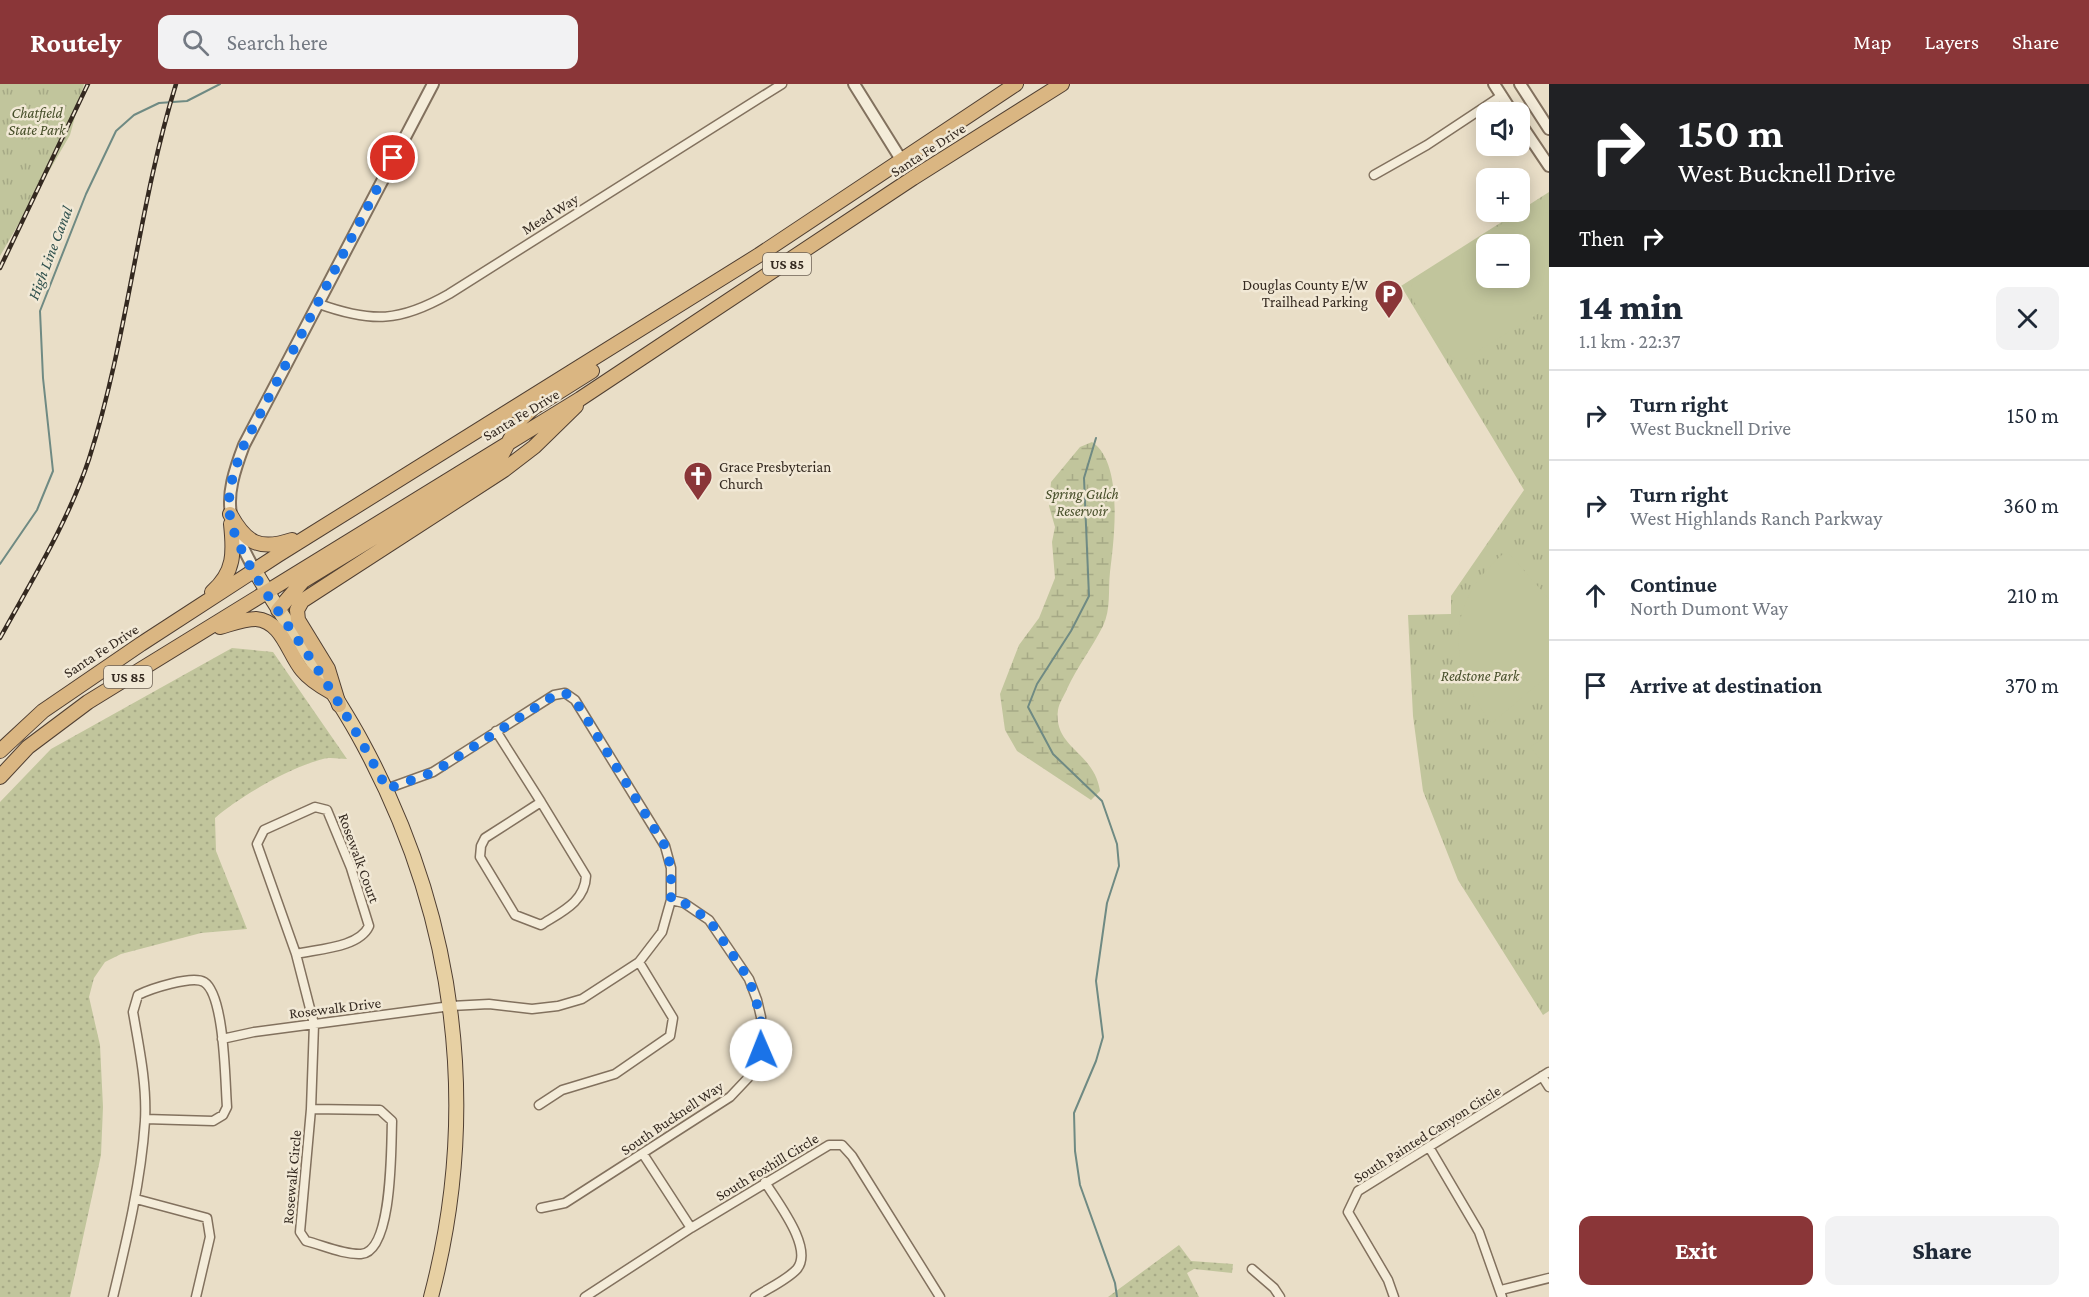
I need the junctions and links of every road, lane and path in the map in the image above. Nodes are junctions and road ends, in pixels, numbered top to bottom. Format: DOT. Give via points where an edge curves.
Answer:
graph roads {
  1 [pos="433,84"];
  2 [pos="782,84"];
  3 [pos="854,84"];
  4 [pos="1016,84"];
  5 [pos="1046,84"];
  6 [pos="1062,84"];
  7 [pos="1494,84"];
  8 [pos="1520,84"];
  9 [pos="1501,96"];
  10 [pos="1505,102"];
  11 [pos="1549,129"];
  12 [pos="1530,138"];
  13 [pos="902,161"];
  14 [pos="1549,166"];
  15 [pos="1374,175"];
  16 [pos="872,207"];
  17 [pos="780,240"];
  18 [pos="319,304"];
  19 [pos="580,399"];
  20 [pos="510,440"];
  21 [pos="230,519"];
  22 [pos="314,533"];
  23 [pos="255,571"];
  24 [pos="267,592"];
  25 [pos="278,610"];
  26 [pos="188,615"];
  27 [pos="203,632"];
  28 [pos="331,692"];
  29 [pos="339,705"];
  30 [pos="496,731"];
  31 [pos="0,751"];
  32 [pos="0,777"];
  33 [pos="387,789"];
  34 [pos="541,802"];
  35 [pos="671,900"];
  36 [pos="296,954"];
  37 [pos="639,962"];
  38 [pos="451,1006"];
  39 [pos="314,1024"];
  40 [pos="222,1039"];
  41 [pos="761,1050"];
  42 [pos="785,1056"];
  43 [pos="1546,1074"];
  44 [pos="1549,1087"];
  45 [pos="539,1105"];
  46 [pos="311,1109"];
  47 [pos="145,1119"];
  48 [pos="1429,1147"];
  49 [pos="643,1154"];
  50 [pos="765,1182"];
  51 [pos="136,1199"];
  52 [pos="541,1208"];
  53 [pos="691,1228"];
  54 [pos="1252,1269"];
  55 [pos="1549,1278"];
  56 [pos="1501,1294"];
  57 [pos="113,1297"];
  58 [pos="196,1297"];
  59 [pos="431,1297"];
  60 [pos="585,1297"];
  61 [pos="754,1297"];
  62 [pos="940,1297"];
  63 [pos="1280,1297"];
  64 [pos="1394,1297"];
  1 -- 18 [label="street"];
  2 -- 18 [label="street, Mead Way" via="422,308 396,317 373,318"];
  3 -- 13 [label="street"];
  4 -- 13 [label="highway, Santa Fe Drive / US 85"];
  5 -- 16 [label="highway" via="877,191 872,196"];
  6 -- 16 [label="highway, Santa Fe Drive / US 85"];
  7 -- 9 [label="street"];
  8 -- 11 [label="street"];
  9 -- 10 [label="street"];
  9 -- 15 [label="street"];
  12 -- 14 [label="street"];
  13 -- 17 [label="highway, Santa Fe Drive / US 85"];
  16 -- 19 [label="highway, Santa Fe Drive / US 85"];
  17 -- 20 [label="highway" via="745,274 533,408 521,419"];
  17 -- 22 [label="highway, Santa Fe Drive / US 85"];
  18 -- 21 [label="street" via="244,445 230,489"];
  19 -- 20 [label="highway, Santa Fe Drive / US 85"];
  19 -- 29 [label="highway" via="570,414 504,470 302,601 297,610 298,620 328,669"];
  20 -- 24 [label="highway, Santa Fe Drive / US 85"];
  20 -- 25 [label="highway" via="498,462 303,581"];
  21 -- 22 [label="highway" via="259,545 276,545"];
  21 -- 23 [label="street"];
  21 -- 26 [label="highway" via="234,552 229,573"];
  22 -- 23 [label="highway, Santa Fe Drive / US 85"];
  23 -- 24 [label="main road"];
  23 -- 26 [label="highway, Santa Fe Drive / US 85"];
  24 -- 25 [label="main road"];
  24 -- 27 [label="highway, Santa Fe Drive / US 85"];
  25 -- 28 [label="main road"];
  26 -- 31 [label="highway, Santa Fe Drive / US 85" via="63,696"];
  27 -- 28 [label="highway" via="248,620 266,621 302,669 316,684"];
  27 -- 32 [label="highway, Santa Fe Drive / US 85" via="68,716 28,747"];
  28 -- 29 [label="main road"];
  29 -- 33 [label="main road"];
  30 -- 33 [label="street, Rosewalk Drive" via="434,772"];
  30 -- 34 [label="street"];
  30 -- 35 [label="street, Rosewalk Drive" via="555,695 565,693 575,700 665,846 672,877"];
  33 -- 38 [label="main road" via="428,904"];
  34 -- 34 [label="street" via="586,876 586,888 578,901 541,925 515,915 480,857 485,838"];
  35 -- 37 [label="street, Rosewalk Drive" via="662,932"];
  35 -- 41 [label="street, South Bucknell Way" via="684,903 709,920 749,979 761,1017"];
  36 -- 36 [label="street, Rosewalk Court" via="258,844 264,830 315,807 327,810 369,926 356,940"];
  36 -- 39 [label="street, Rosewalk Court"];
  37 -- 38 [label="street, Rosewalk Drive" via="582,999 558,1006"];
  37 -- 45 [label="street" via="673,1018 670,1036 615,1074 562,1090"];
  38 -- 39 [label="street, Rosewalk Drive"];
  38 -- 59 [label="main road" via="457,1094 455,1172"];
  39 -- 40 [label="street, Rosewalk Drive"];
  39 -- 46 [label="street, Rosewalk Court"];
  40 -- 47 [label="street" via="227,1107 223,1115 213,1121"];
  40 -- 47 [label="street" via="213,991 205,982 194,979 138,995 133,1012 142,1064"];
  41 -- 42 [label="street"];
  41 -- 49 [label="street, South Bucknell Way" via="748,1078 730,1096"];
  43 -- 44 [label="street"];
  43 -- 48 [label="street, South Painted Canyon Circle"];
  46 -- 46 [label="street, Rosewalk Circle" via="300,1232 306,1241 347,1252 372,1251 380,1240 389,1191 392,1120 380,1110"];
  47 -- 51 [label="street"];
  48 -- 56 [label="street" via="1479,1232"];
  48 -- 64 [label="street, South Painted Canyon Circle" via="1358,1191 1348,1212"];
  49 -- 52 [label="street, South Bucknell Way" via="565,1203"];
  49 -- 53 [label="street"];
  50 -- 53 [label="street, South Foxhill Circle"];
  50 -- 61 [label="street" via="802,1245 803,1260 796,1270"];
  50 -- 62 [label="street, South Foxhill Circle" via="829,1145 842,1145"];
  51 -- 57 [label="street"];
  51 -- 58 [label="street" via="207,1218 210,1237"];
  53 -- 60 [label="street, South Foxhill Circle"];
  54 -- 63 [label="street"];
  55 -- 56 [label="street"];
}
